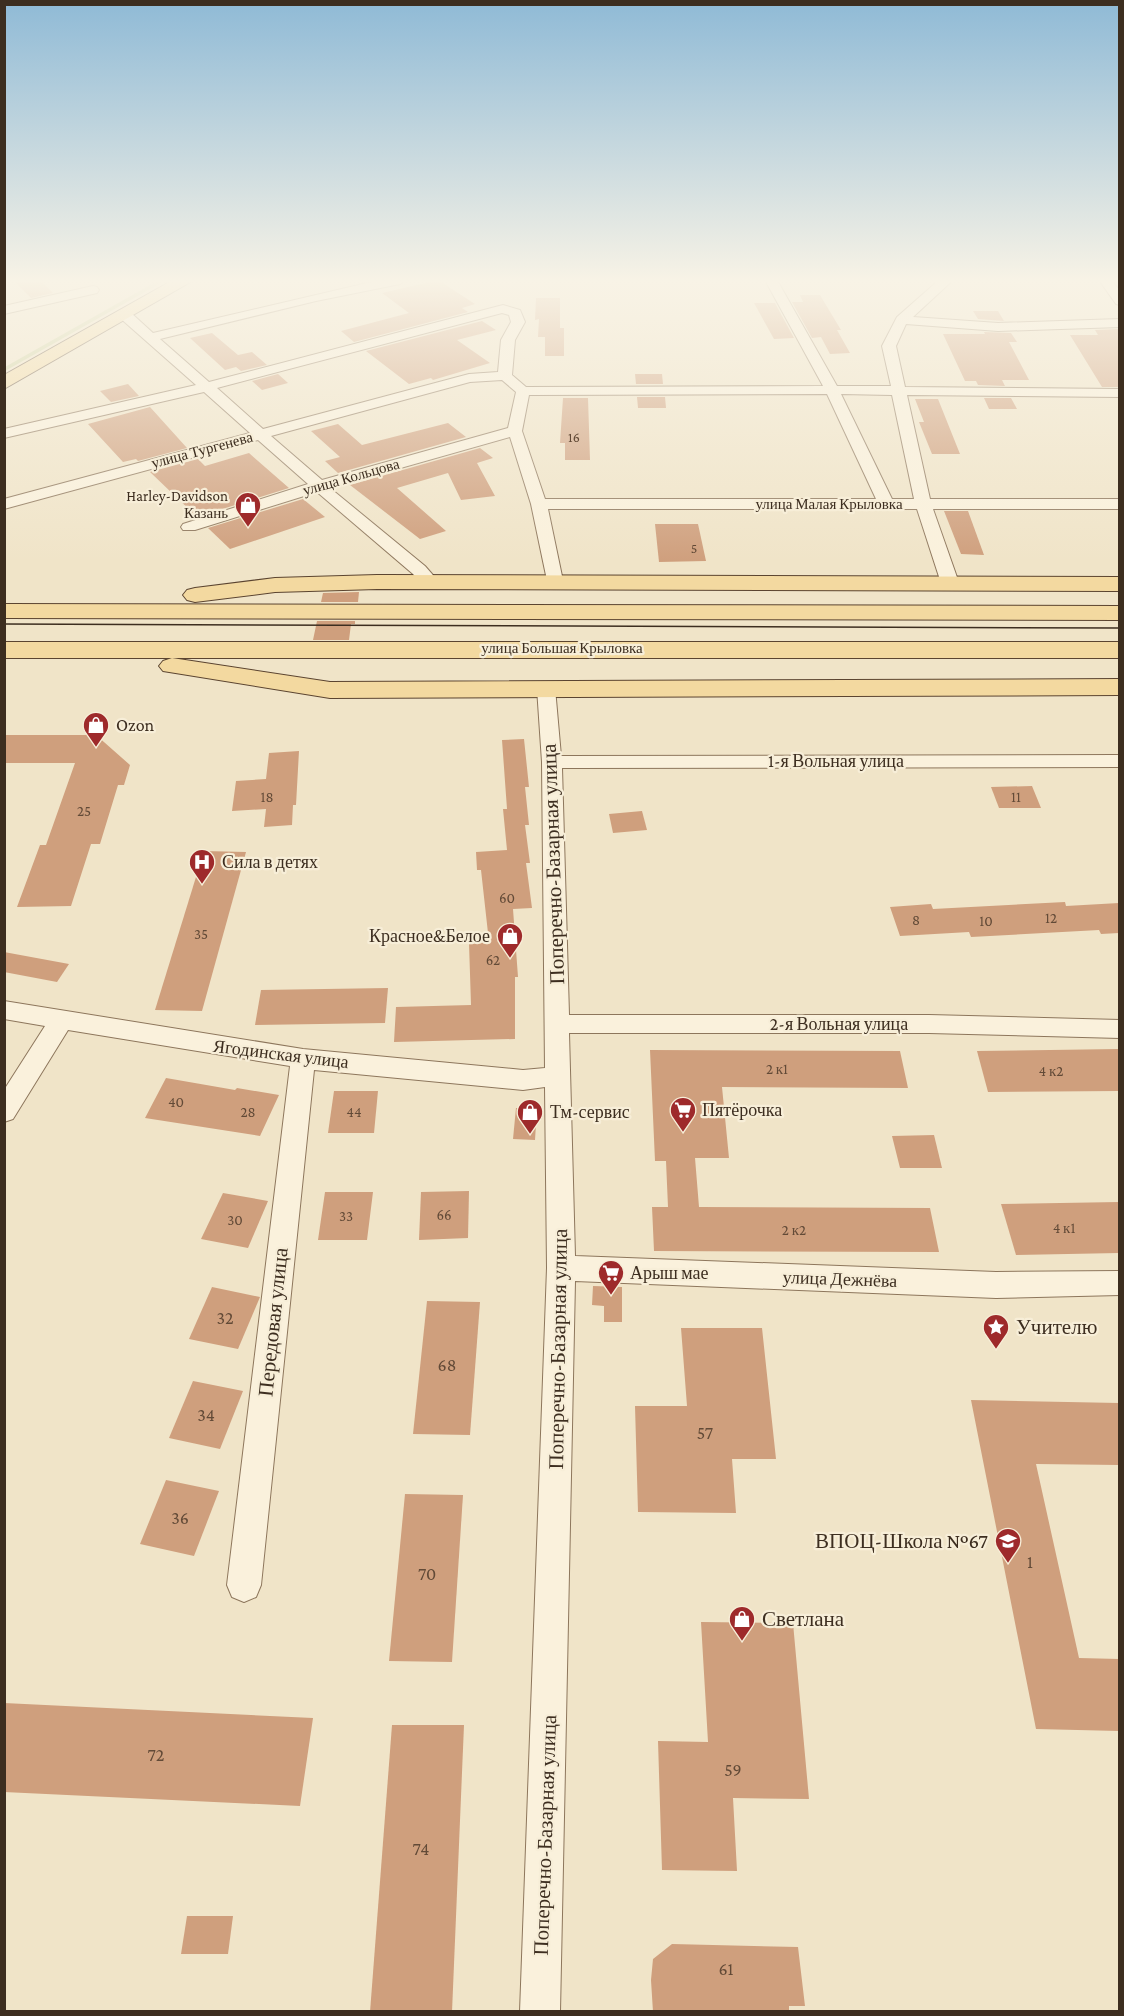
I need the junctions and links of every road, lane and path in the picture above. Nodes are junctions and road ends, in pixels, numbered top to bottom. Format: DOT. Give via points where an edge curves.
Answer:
graph roads {
  1 [pos="20,374"];
  2 [pos="191,374"];
  3 [pos="255,374"];
  4 [pos="823,374"];
  5 [pos="895,374"];
  6 [pos="505,376"];
  7 [pos="4,383"];
  8 [pos="206,387"];
  9 [pos="832,390"];
  10 [pos="523,391"];
  11 [pos="899,391"];
  12 [pos="1119,393"];
  13 [pos="515,431"];
  14 [pos="4,434"];
  15 [pos="260,434"];
  16 [pos="319,486"];
  17 [pos="4,504"];
  18 [pos="539,504"];
  19 [pos="886,504"];
  20 [pos="923,504"];
  21 [pos="1119,504"];
  22 [pos="189,527"];
  23 [pos="554,581"];
  24 [pos="430,582"];
  25 [pos="950,583"];
  26 [pos="1119,584"];
  27 [pos="101,610"];
  28 [pos="4,611"];
  29 [pos="1119,613"];
  30 [pos="4,650"];
  31 [pos="1119,650"];
  32 [pos="84,651"];
  33 [pos="546,687"];
  34 [pos="1119,687"];
  35 [pos="1119,760"];
  36 [pos="552,762"];
  37 [pos="4,1010"];
  38 [pos="62,1019"];
  39 [pos="559,1024"];
  40 [pos="1119,1029"];
  41 [pos="303,1059"];
  42 [pos="559,1076"];
  43 [pos="4,1112"];
  44 [pos="561,1268"];
  45 [pos="1119,1283"];
  46 [pos="244,1585"];
  47 [pos="540,2012"];
  1 -- 7 [label="main road"];
  2 -- 8 [label="street"];
  3 -- 8 [label="street"];
  4 -- 9 [label="street"];
  5 -- 11 [label="street"];
  6 -- 10 [label="street"];
  6 -- 15 [label="street, улица Тургенева" via="469,378"];
  8 -- 14 [label="street"];
  8 -- 15 [label="street"];
  9 -- 10 [label="street"];
  9 -- 11 [label="street"];
  9 -- 19 [label="street"];
  10 -- 13 [label="street"];
  11 -- 12 [label="street"];
  11 -- 20 [label="street"];
  13 -- 16 [label="street, улица Кольцова"];
  13 -- 18 [label="street"];
  15 -- 16 [label="street"];
  15 -- 17 [label="street, улица Тургенева"];
  16 -- 22 [label="street, улица Кольцова"];
  16 -- 24 [label="street"];
  18 -- 19 [label="street, улица Малая Крыловка"];
  18 -- 23 [label="street"];
  19 -- 20 [label="street, улица Малая Крыловка"];
  20 -- 21 [label="street, улица Малая Крыловка"];
  20 -- 25 [label="street"];
  23 -- 24 [label="main road"];
  23 -- 25 [label="main road"];
  24 -- 27 [label="main road" via="275,585"];
  25 -- 26 [label="main road"];
  27 -- 28 [label="main road, улица Большая Крыловка"];
  27 -- 29 [label="main road, улица Большая Крыловка"];
  30 -- 32 [label="main road, улица Большая Крыловка"];
  31 -- 32 [label="main road, улица Большая Крыловка"];
  32 -- 33 [label="main road" via="330,690"];
  33 -- 34 [label="main road"];
  33 -- 36 [label="street, Поперечно-Базарная улица"];
  35 -- 36 [label="street, 1-я Вольная улица"];
  36 -- 39 [label="street, Поперечно-Базарная улица"];
  37 -- 38 [label="street, Ягодинская улица"];
  38 -- 41 [label="street, Ягодинская улица"];
  38 -- 43 [label="street"];
  39 -- 40 [label="street, 2-я Вольная улица" via="929,1024"];
  39 -- 42 [label="street, Поперечно-Базарная улица"];
  41 -- 42 [label="street, Ягодинская улица" via="524,1080"];
  41 -- 46 [label="street, Передовая улица"];
  42 -- 44 [label="street, Поперечно-Базарная улица"];
  44 -- 45 [label="street, улица Дежнёва" via="996,1285"];
  44 -- 47 [label="street, Поперечно-Базарная улица"];
}
